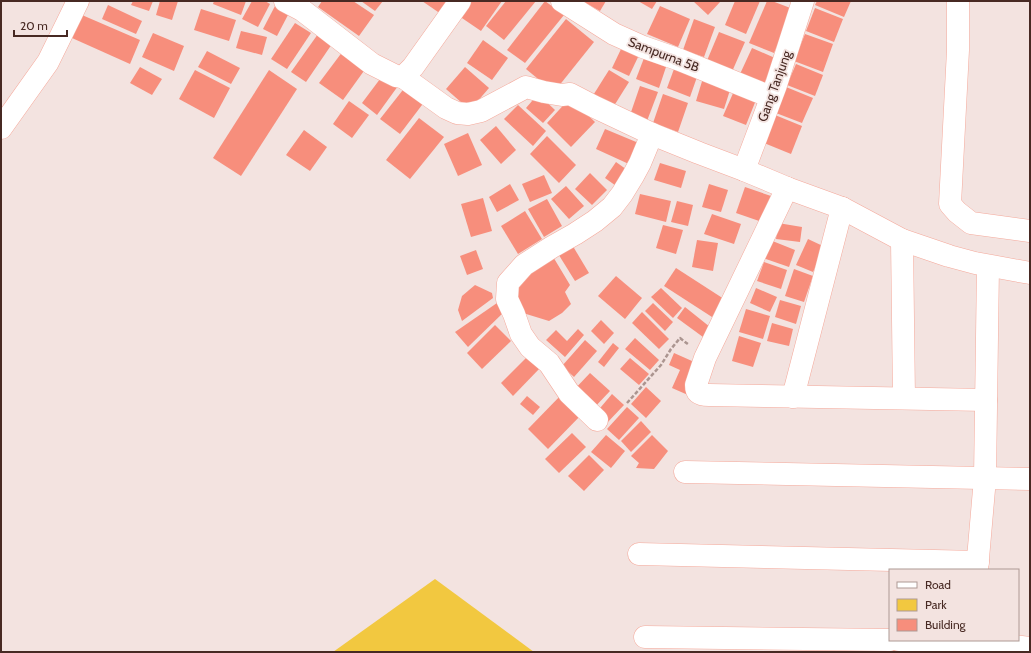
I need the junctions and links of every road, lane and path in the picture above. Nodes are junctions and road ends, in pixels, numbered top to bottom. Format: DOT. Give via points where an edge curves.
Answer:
graph roads {
  1 [pos="78,1"];
  2 [pos="460,1"];
  3 [pos="562,1"];
  4 [pos="958,1"];
  5 [pos="298,4"];
  6 [pos="796,4"];
  7 [pos="403,77"];
  8 [pos="771,97"];
  9 [pos="1,128"];
  10 [pos="652,134"];
  11 [pos="744,170"];
  12 [pos="787,188"];
  13 [pos="842,208"];
  14 [pos="1030,231"];
  15 [pos="902,240"];
  16 [pos="988,266"];
  17 [pos="1030,273"];
  18 [pos="705,358"];
  19 [pos="793,397"];
  20 [pos="904,398"];
  21 [pos="986,400"];
  22 [pos="628,403"];
  23 [pos="597,420"];
  24 [pos="685,472"];
  25 [pos="985,478"];
  26 [pos="1030,479"];
  27 [pos="639,554"];
  28 [pos="978,566"];
  29 [pos="645,637"];
  30 [pos="889,640"];
  31 [pos="908,641"];
  32 [pos="979,641"];
  33 [pos="743,645"];
  34 [pos="1030,648"];
  35 [pos="906,652"];
  1 -- 9 [label="street" via="48,62"];
  2 -- 7 [label="street"];
  3 -- 8 [label="street, Sampurna 5B" via="614,34"];
  4 -- 14 [label="street" via="950,204 971,223"];
  5 -- 7 [label="street" via="372,64"];
  6 -- 8 [label="street, Gang Tanjung"];
  7 -- 10 [label="street" via="457,113 481,111 526,87 562,95 570,94"];
  8 -- 11 [label="street, Gang Tanjung"];
  10 -- 11 [label="street"];
  10 -- 23 [label="street" via="634,176 612,207 595,221 524,265 508,283 507,299 521,334 530,347 549,363 569,393"];
  11 -- 12 [label="street"];
  12 -- 13 [label="street"];
  12 -- 18 [label="street"];
  13 -- 15 [label="street"];
  13 -- 19 [label="street"];
  15 -- 16 [label="street"];
  15 -- 20 [label="street"];
  16 -- 17 [label="street"];
  16 -- 21 [label="street"];
  18 -- 19 [label="street" via="696,385 698,393 702,395"];
  18 -- 22 [label="path" via="680,338 661,365"];
  19 -- 20 [label="street"];
  20 -- 21 [label="street"];
  21 -- 25 [label="street"];
  24 -- 25 [label="street"];
  25 -- 26 [label="street"];
  25 -- 28 [label="street"];
  27 -- 28 [label="street"];
  29 -- 33 [label="street"];
  30 -- 33 [label="street"];
  31 -- 35 [label="street"];
  32 -- 34 [label="street"];
}
